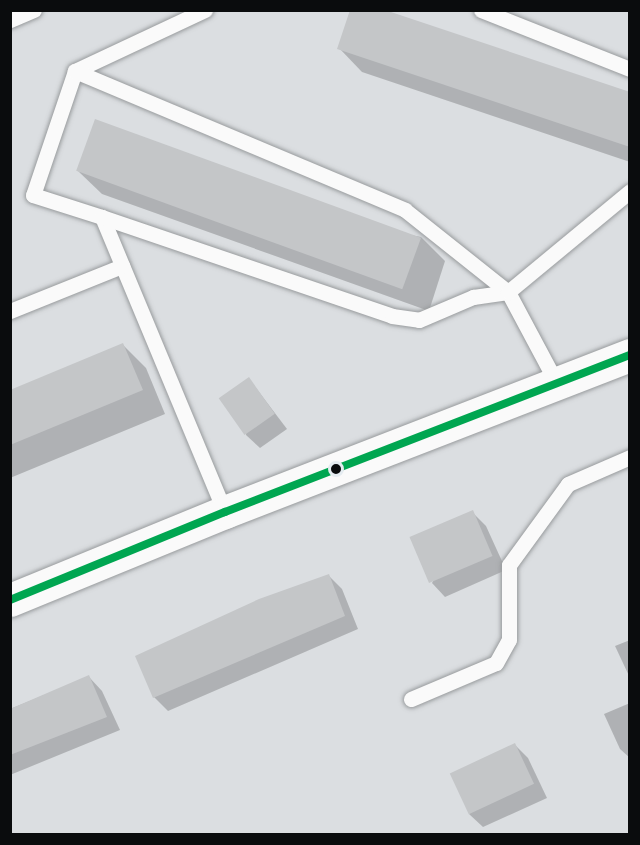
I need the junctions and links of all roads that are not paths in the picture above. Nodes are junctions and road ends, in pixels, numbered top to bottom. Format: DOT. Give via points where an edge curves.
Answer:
graph roads {
  1 [pos="34,10"];
  2 [pos="205,10"];
  3 [pos="481,10"];
  4 [pos="188,14"];
  5 [pos="10,20"];
  6 [pos="630,69"];
  7 [pos="75,71"];
  8 [pos="630,191"];
  9 [pos="102,218"];
  10 [pos="122,266"];
  11 [pos="508,292"];
  12 [pos="10,311"];
  13 [pos="630,355"];
  14 [pos="556,382"];
  15 [pos="630,457"];
  16 [pos="225,512"];
  17 [pos="10,600"];
  18 [pos="411,699"];
  1 -- 5 [label="lane"];
  2 -- 4 [label="lane"];
  3 -- 6 [label="lane"];
  4 -- 7 [label="lane"];
  7 -- 9 [label="lane" via="33,195"];
  7 -- 11 [label="lane" via="405,210"];
  8 -- 11 [label="lane"];
  9 -- 10 [label="lane"];
  9 -- 11 [label="lane" via="392,316 419,320 473,297"];
  10 -- 12 [label="lane"];
  10 -- 16 [label="lane"];
  11 -- 14 [label="lane"];
  13 -- 14 [label="highway"];
  14 -- 16 [label="highway"];
  15 -- 18 [label="lane" via="568,484 509,565 509,640 496,663"];
  16 -- 17 [label="highway"];
}
